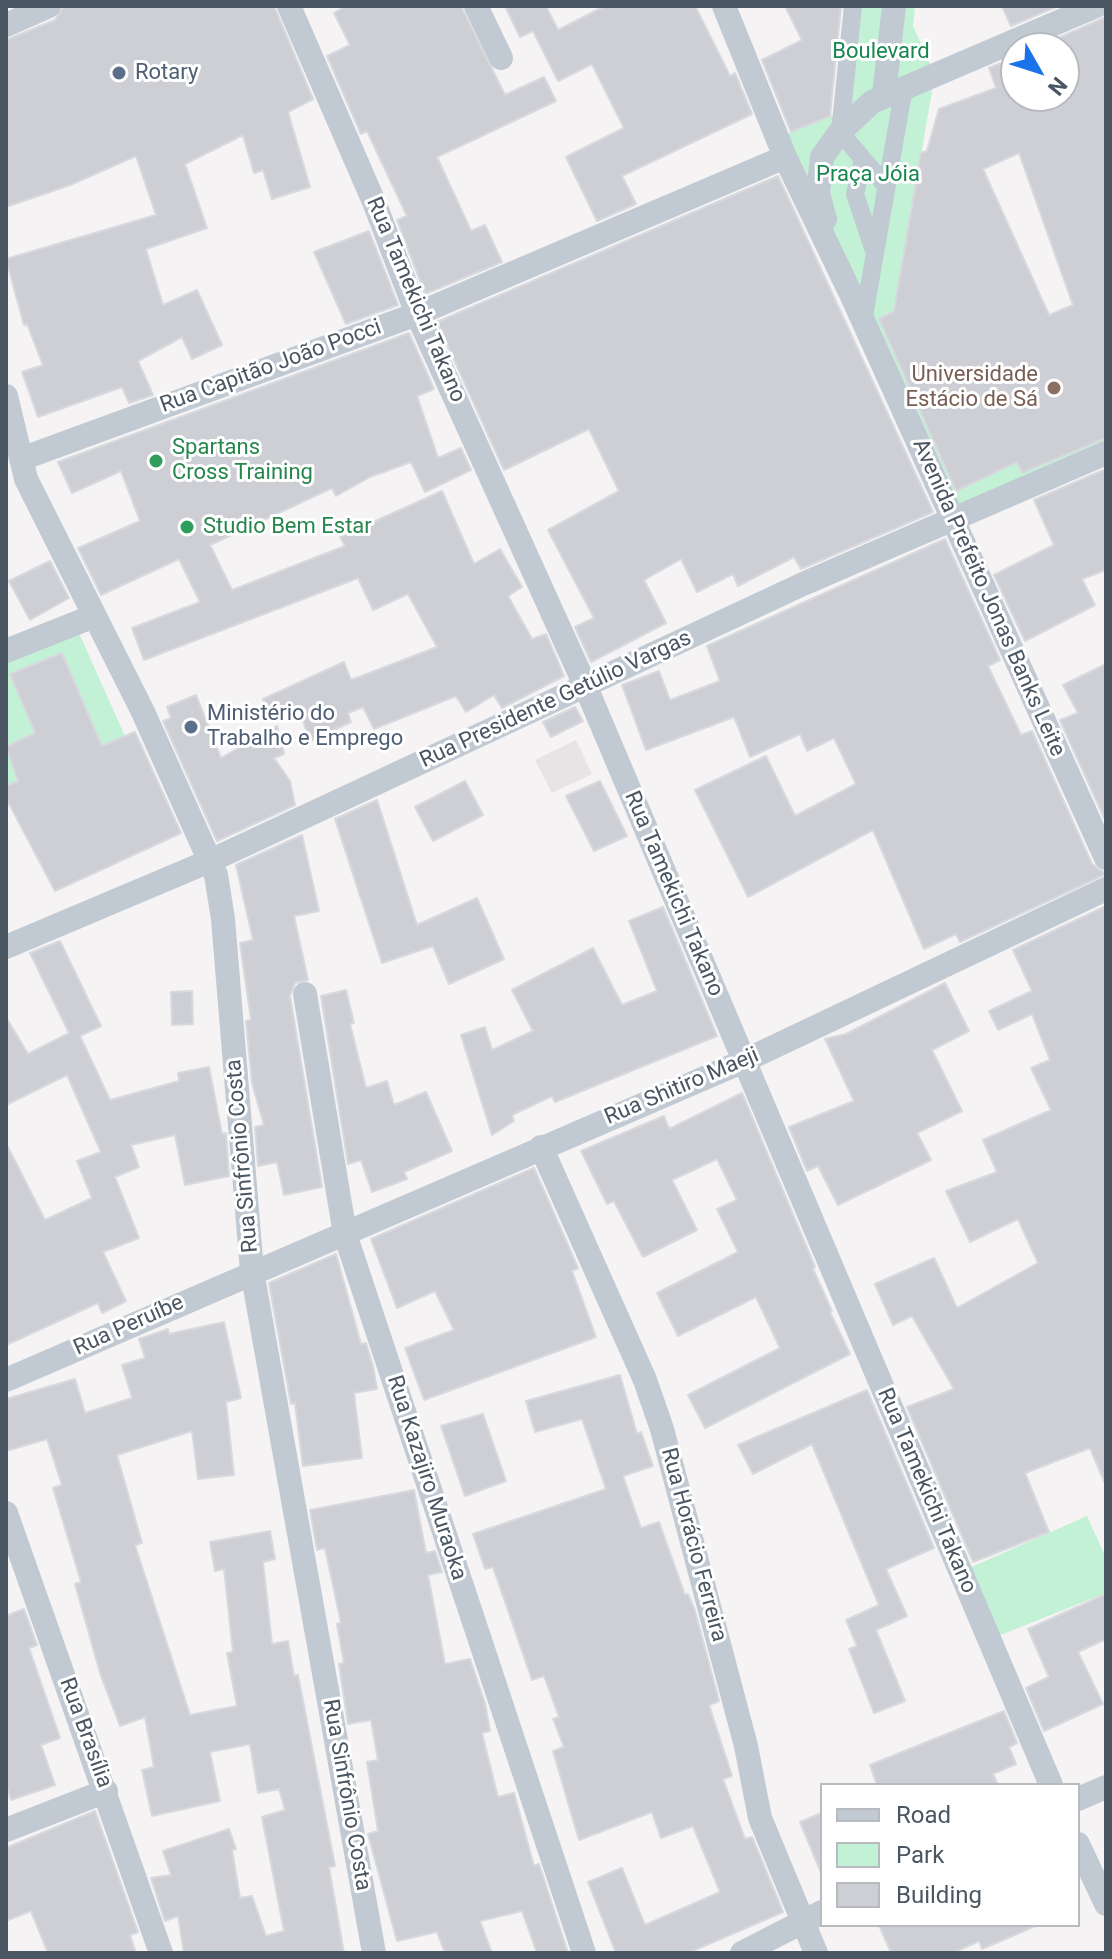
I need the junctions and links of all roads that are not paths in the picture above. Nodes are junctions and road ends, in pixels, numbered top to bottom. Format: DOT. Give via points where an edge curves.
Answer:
graph roads {
  1 [pos="49,6"];
  2 [pos="289,6"];
  3 [pos="476,6"];
  4 [pos="724,6"];
  5 [pos="853,6"];
  6 [pos="894,6"];
  7 [pos="1096,6"];
  8 [pos="6,25"];
  9 [pos="501,58"];
  10 [pos="894,91"];
  11 [pos="840,132"];
  12 [pos="785,157"];
  13 [pos="863,159"];
  14 [pos="885,185"];
  15 [pos="875,252"];
  16 [pos="851,294"];
  17 [pos="417,314"];
  18 [pos="863,322"];
  19 [pos="6,396"];
  20 [pos="1106,453"];
  21 [pos="21,459"];
  22 [pos="953,519"];
  23 [pos="94,616"];
  24 [pos="6,651"];
  25 [pos="585,685"];
  26 [pos="1106,858"];
  27 [pos="212,860"];
  28 [pos="1106,889"];
  29 [pos="6,947"];
  30 [pos="305,994"];
  31 [pos="744,1061"];
  32 [pos="541,1147"];
  33 [pos="345,1234"];
  34 [pos="252,1271"];
  35 [pos="6,1380"];
  36 [pos="6,1513"];
  37 [pos="1050,1783"];
  38 [pos="1106,1787"];
  39 [pos="106,1791"];
  40 [pos="1080,1798"];
  41 [pos="6,1830"];
  42 [pos="1080,1848"];
  43 [pos="1106,1904"];
  44 [pos="812,1917"];
  45 [pos="161,1953"];
  46 [pos="374,1953"];
  47 [pos="584,1953"];
  48 [pos="742,1953"];
  49 [pos="816,1953"];
  1 -- 8 [label="street"];
  2 -- 17 [label="street, Rua Tamekichi Takano"];
  3 -- 9 [label="street"];
  4 -- 12 [label="street, Avenida Prefeito Jonas Banks Leite"];
  5 -- 11 [label="street"];
  6 -- 10 [label="street"];
  7 -- 10 [label="street"];
  10 -- 11 [label="street, Avenida Prefeito Jonas Banks Leite"];
  10 -- 14 [label="street"];
  11 -- 13 [label="street"];
  11 -- 16 [label="street, Avenida Prefeito Jonas Banks Leite" via="822,157 818,193"];
  12 -- 16 [label="street, Avenida Prefeito Jonas Banks Leite"];
  12 -- 17 [label="street, Rua Capitão João Pocci"];
  13 -- 14 [label="street"];
  13 -- 15 [label="street" via="855,194"];
  14 -- 15 [label="street"];
  15 -- 18 [label="street"];
  16 -- 18 [label="street, Avenida Prefeito Jonas Banks Leite"];
  17 -- 21 [label="street, Rua Capitão João Pocci"];
  17 -- 25 [label="street, Rua Tamekichi Takano"];
  18 -- 22 [label="street, Avenida Prefeito Jonas Banks Leite"];
  19 -- 21 [label="street, Rua Sinfrônio Costa"];
  20 -- 22 [label="street, Rua Presidente Getúlio Vargas"];
  21 -- 23 [label="street, Rua Sinfrônio Costa"];
  22 -- 25 [label="street, Rua Presidente Getúlio Vargas"];
  22 -- 26 [label="street, Avenida Prefeito Jonas Banks Leite"];
  23 -- 24 [label="street"];
  23 -- 27 [label="street, Rua Sinfrônio Costa"];
  25 -- 27 [label="street, Rua Presidente Getúlio Vargas"];
  25 -- 31 [label="street, Rua Tamekichi Takano"];
  27 -- 29 [label="street, Rua Presidente Getúlio Vargas"];
  27 -- 34 [label="street, Rua Sinfrônio Costa" via="223,919"];
  28 -- 31 [label="street, Rua Shitiro Maeji"];
  30 -- 33 [label="street, Rua Kazajiro Muraoka"];
  31 -- 32 [label="street, Rua Shitiro Maeji"];
  31 -- 37 [label="street, Rua Tamekichi Takano"];
  32 -- 33 [label="street, Rua Shitiro Maeji"];
  32 -- 44 [label="street, Rua Horácio Ferreira" via="645,1380 746,1746 760,1818"];
  33 -- 34 [label="street, Rua Shitiro Maeji"];
  33 -- 47 [label="street, Rua Kazajiro Muraoka"];
  34 -- 35 [label="street, Rua Peruíbe"];
  34 -- 46 [label="street, Rua Sinfrônio Costa"];
  36 -- 39 [label="street, Rua Brasília"];
  38 -- 40 [label="street"];
  39 -- 41 [label="street"];
  39 -- 45 [label="street, Rua Brasília"];
  42 -- 43 [label="street"];
  44 -- 48 [label="street"];
  44 -- 49 [label="street, Rua Horácio Ferreira"];
}
